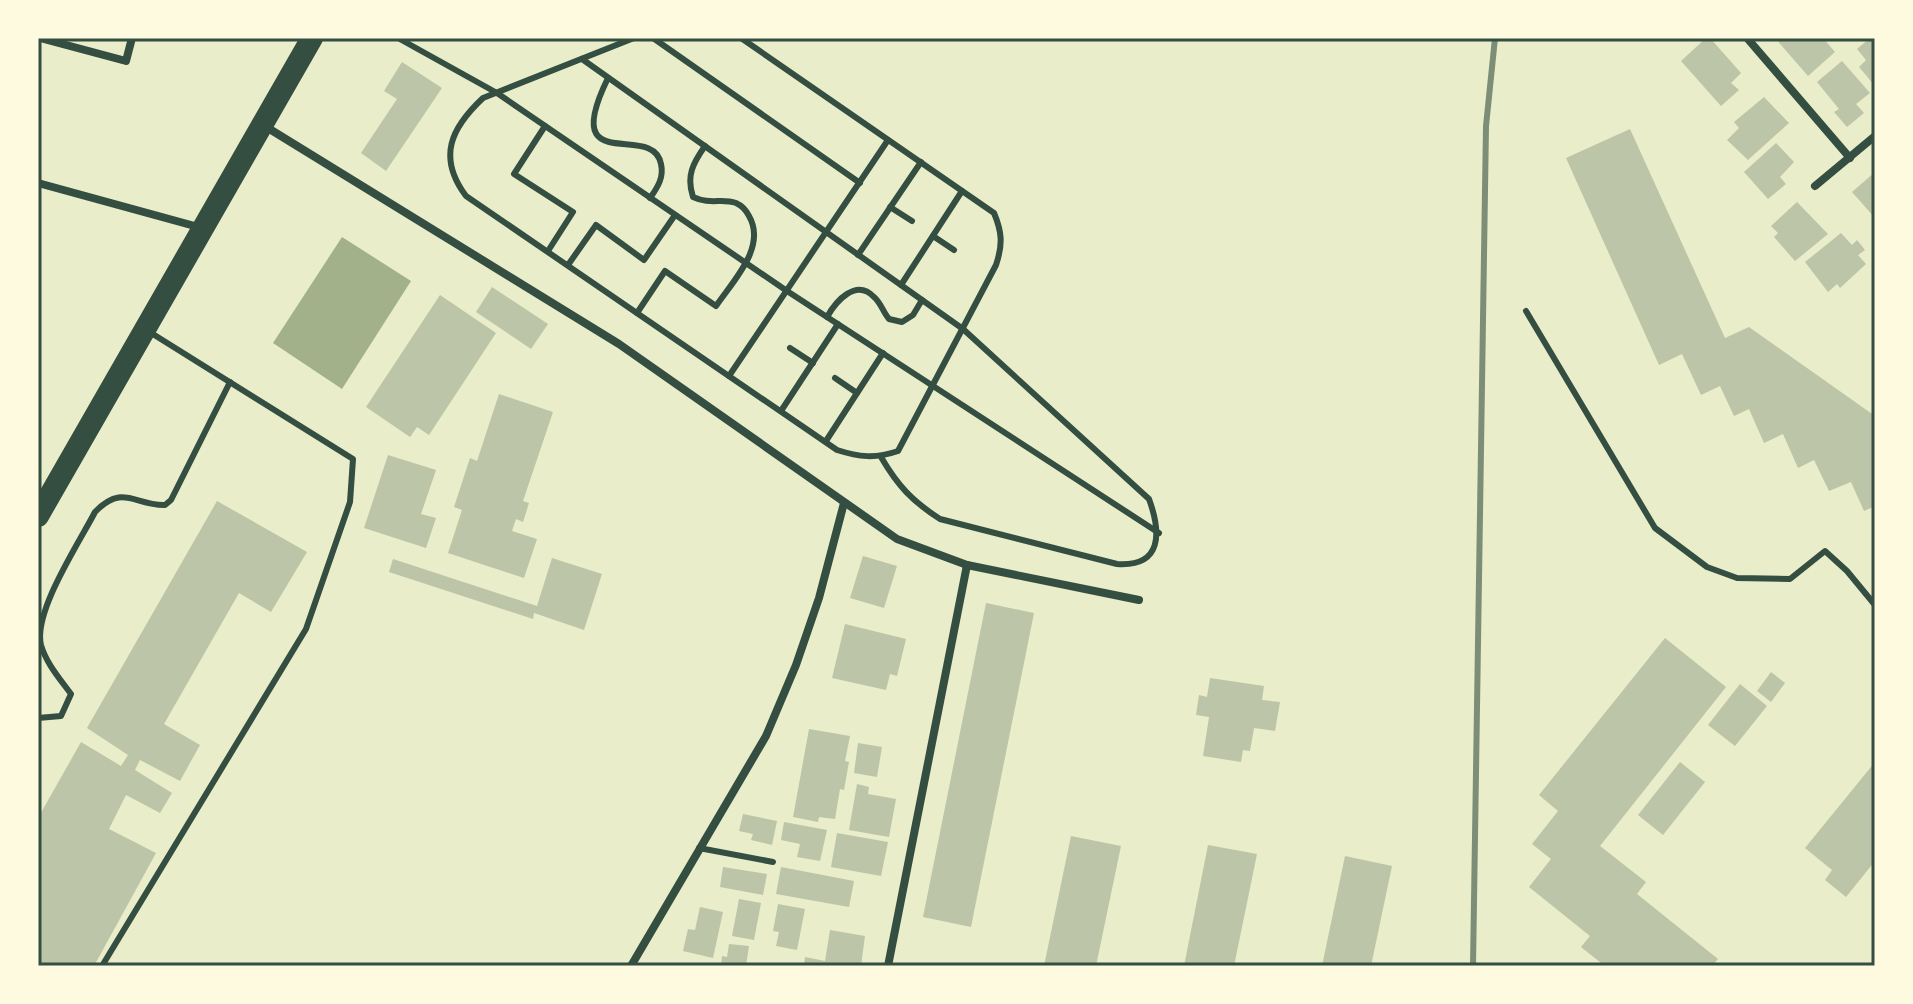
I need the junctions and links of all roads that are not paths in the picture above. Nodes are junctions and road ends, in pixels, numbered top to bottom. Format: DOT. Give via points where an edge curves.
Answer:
graph roads {
  1 [pos="40,38"];
  2 [pos="132,38"];
  3 [pos="312,38"];
  4 [pos="398,38"];
  5 [pos="634,38"];
  6 [pos="653,38"];
  7 [pos="741,38"];
  8 [pos="1747,38"];
  9 [pos="582,59"];
  10 [pos="608,78"];
  11 [pos="497,93"];
  12 [pos="262,125"];
  13 [pos="545,126"];
  14 [pos="1875,136"];
  15 [pos="888,140"];
  16 [pos="705,146"];
  17 [pos="1850,158"];
  18 [pos="921,162"];
  19 [pos="38,183"];
  20 [pos="860,183"];
  21 [pos="1815,186"];
  22 [pos="962,191"];
  23 [pos="650,198"];
  24 [pos="890,207"];
  25 [pos="675,215"];
  26 [pos="912,221"];
  27 [pos="203,228"];
  28 [pos="826,232"];
  29 [pos="933,236"];
  30 [pos="954,250"];
  31 [pos="548,251"];
  32 [pos="858,255"];
  33 [pos="745,263"];
  34 [pos="568,265"];
  35 [pos="901,285"];
  36 [pos="787,291"];
  37 [pos="922,300"];
  38 [pos="1526,311"];
  39 [pos="637,313"];
  40 [pos="827,317"];
  41 [pos="838,324"];
  42 [pos="145,329"];
  43 [pos="963,329"];
  44 [pos="790,348"];
  45 [pos="883,353"];
  46 [pos="813,363"];
  47 [pos="729,376"];
  48 [pos="835,378"];
  49 [pos="230,382"];
  50 [pos="932,386"];
  51 [pos="857,393"];
  52 [pos="781,411"];
  53 [pos="826,441"];
  54 [pos="881,457"];
  55 [pos="844,503"];
  56 [pos="38,516"];
  57 [pos="1159,533"];
  58 [pos="967,565"];
  59 [pos="1139,600"];
  60 [pos="1875,605"];
  61 [pos="38,718"];
  62 [pos="699,848"];
  63 [pos="773,862"];
  64 [pos="102,966"];
  65 [pos="631,966"];
  66 [pos="888,966"];
  1 -- 2 [label="street" via="126,61"];
  3 -- 12 [label="highway"];
  4 -- 11 [label="lane"];
  5 -- 9 [label="lane"];
  6 -- 20 [label="lane"];
  7 -- 15 [label="lane"];
  8 -- 17 [label="street"];
  9 -- 10 [label="lane"];
  9 -- 11 [label="lane"];
  10 -- 16 [label="lane"];
  10 -- 23 [label="lane" via="595,105 595,129 608,142 645,145 655,151 662,174"];
  11 -- 13 [label="lane"];
  11 -- 31 [label="lane" via="483,98 458,125 452,139 455,181 466,196"];
  12 -- 27 [label="highway"];
  12 -- 55 [label="street" via="619,344"];
  13 -- 23 [label="lane"];
  13 -- 31 [label="lane" via="514,174 573,212"];
  14 -- 17 [label="street"];
  15 -- 18 [label="lane"];
  15 -- 20 [label="lane"];
  16 -- 28 [label="lane"];
  16 -- 33 [label="lane" via="692,164 693,197 732,202 746,210 755,231"];
  17 -- 21 [label="street"];
  18 -- 22 [label="lane"];
  18 -- 24 [label="lane"];
  19 -- 27 [label="street"];
  20 -- 28 [label="lane"];
  22 -- 29 [label="lane"];
  22 -- 43 [label="lane" via="994,213 1002,246"];
  23 -- 25 [label="lane"];
  24 -- 26 [label="lane"];
  24 -- 32 [label="lane"];
  25 -- 33 [label="lane"];
  25 -- 34 [label="lane" via="644,260 596,225"];
  27 -- 42 [label="highway"];
  28 -- 32 [label="lane"];
  28 -- 36 [label="lane"];
  29 -- 30 [label="lane"];
  29 -- 35 [label="lane"];
  31 -- 34 [label="lane"];
  32 -- 35 [label="lane"];
  33 -- 36 [label="lane"];
  33 -- 39 [label="lane" via="716,306 665,271"];
  34 -- 39 [label="lane"];
  35 -- 37 [label="lane"];
  36 -- 40 [label="lane"];
  36 -- 47 [label="lane"];
  37 -- 40 [label="lane" via="902,322 889,319 872,294 852,291"];
  37 -- 43 [label="lane"];
  38 -- 60 [label="lane" via="1655,528 1707,567 1737,578 1790,579 1825,551"];
  39 -- 47 [label="lane"];
  40 -- 41 [label="lane"];
  41 -- 45 [label="lane"];
  41 -- 46 [label="lane"];
  42 -- 49 [label="lane"];
  42 -- 56 [label="highway"];
  43 -- 50 [label="lane"];
  43 -- 57 [label="lane" via="1149,499"];
  44 -- 46 [label="lane"];
  45 -- 50 [label="lane"];
  45 -- 51 [label="lane"];
  46 -- 52 [label="lane"];
  47 -- 52 [label="lane"];
  48 -- 51 [label="lane"];
  49 -- 61 [label="lane" via="171,500 155,506 122,496 106,500 95,512 41,621 43,652 71,694 61,716"];
  49 -- 64 [label="lane" via="353,459 350,502 306,629"];
  50 -- 54 [label="lane" via="898,451"];
  50 -- 57 [label="lane"];
  51 -- 53 [label="lane"];
  52 -- 53 [label="lane"];
  53 -- 54 [label="lane" via="858,457"];
  54 -- 57 [label="lane" via="898,485 940,519 1131,565 1152,552"];
  55 -- 58 [label="street" via="897,539"];
  55 -- 62 [label="street" via="796,665 766,736"];
  58 -- 59 [label="street"];
  58 -- 66 [label="street"];
  62 -- 63 [label="lane"];
  62 -- 65 [label="street"];
}
